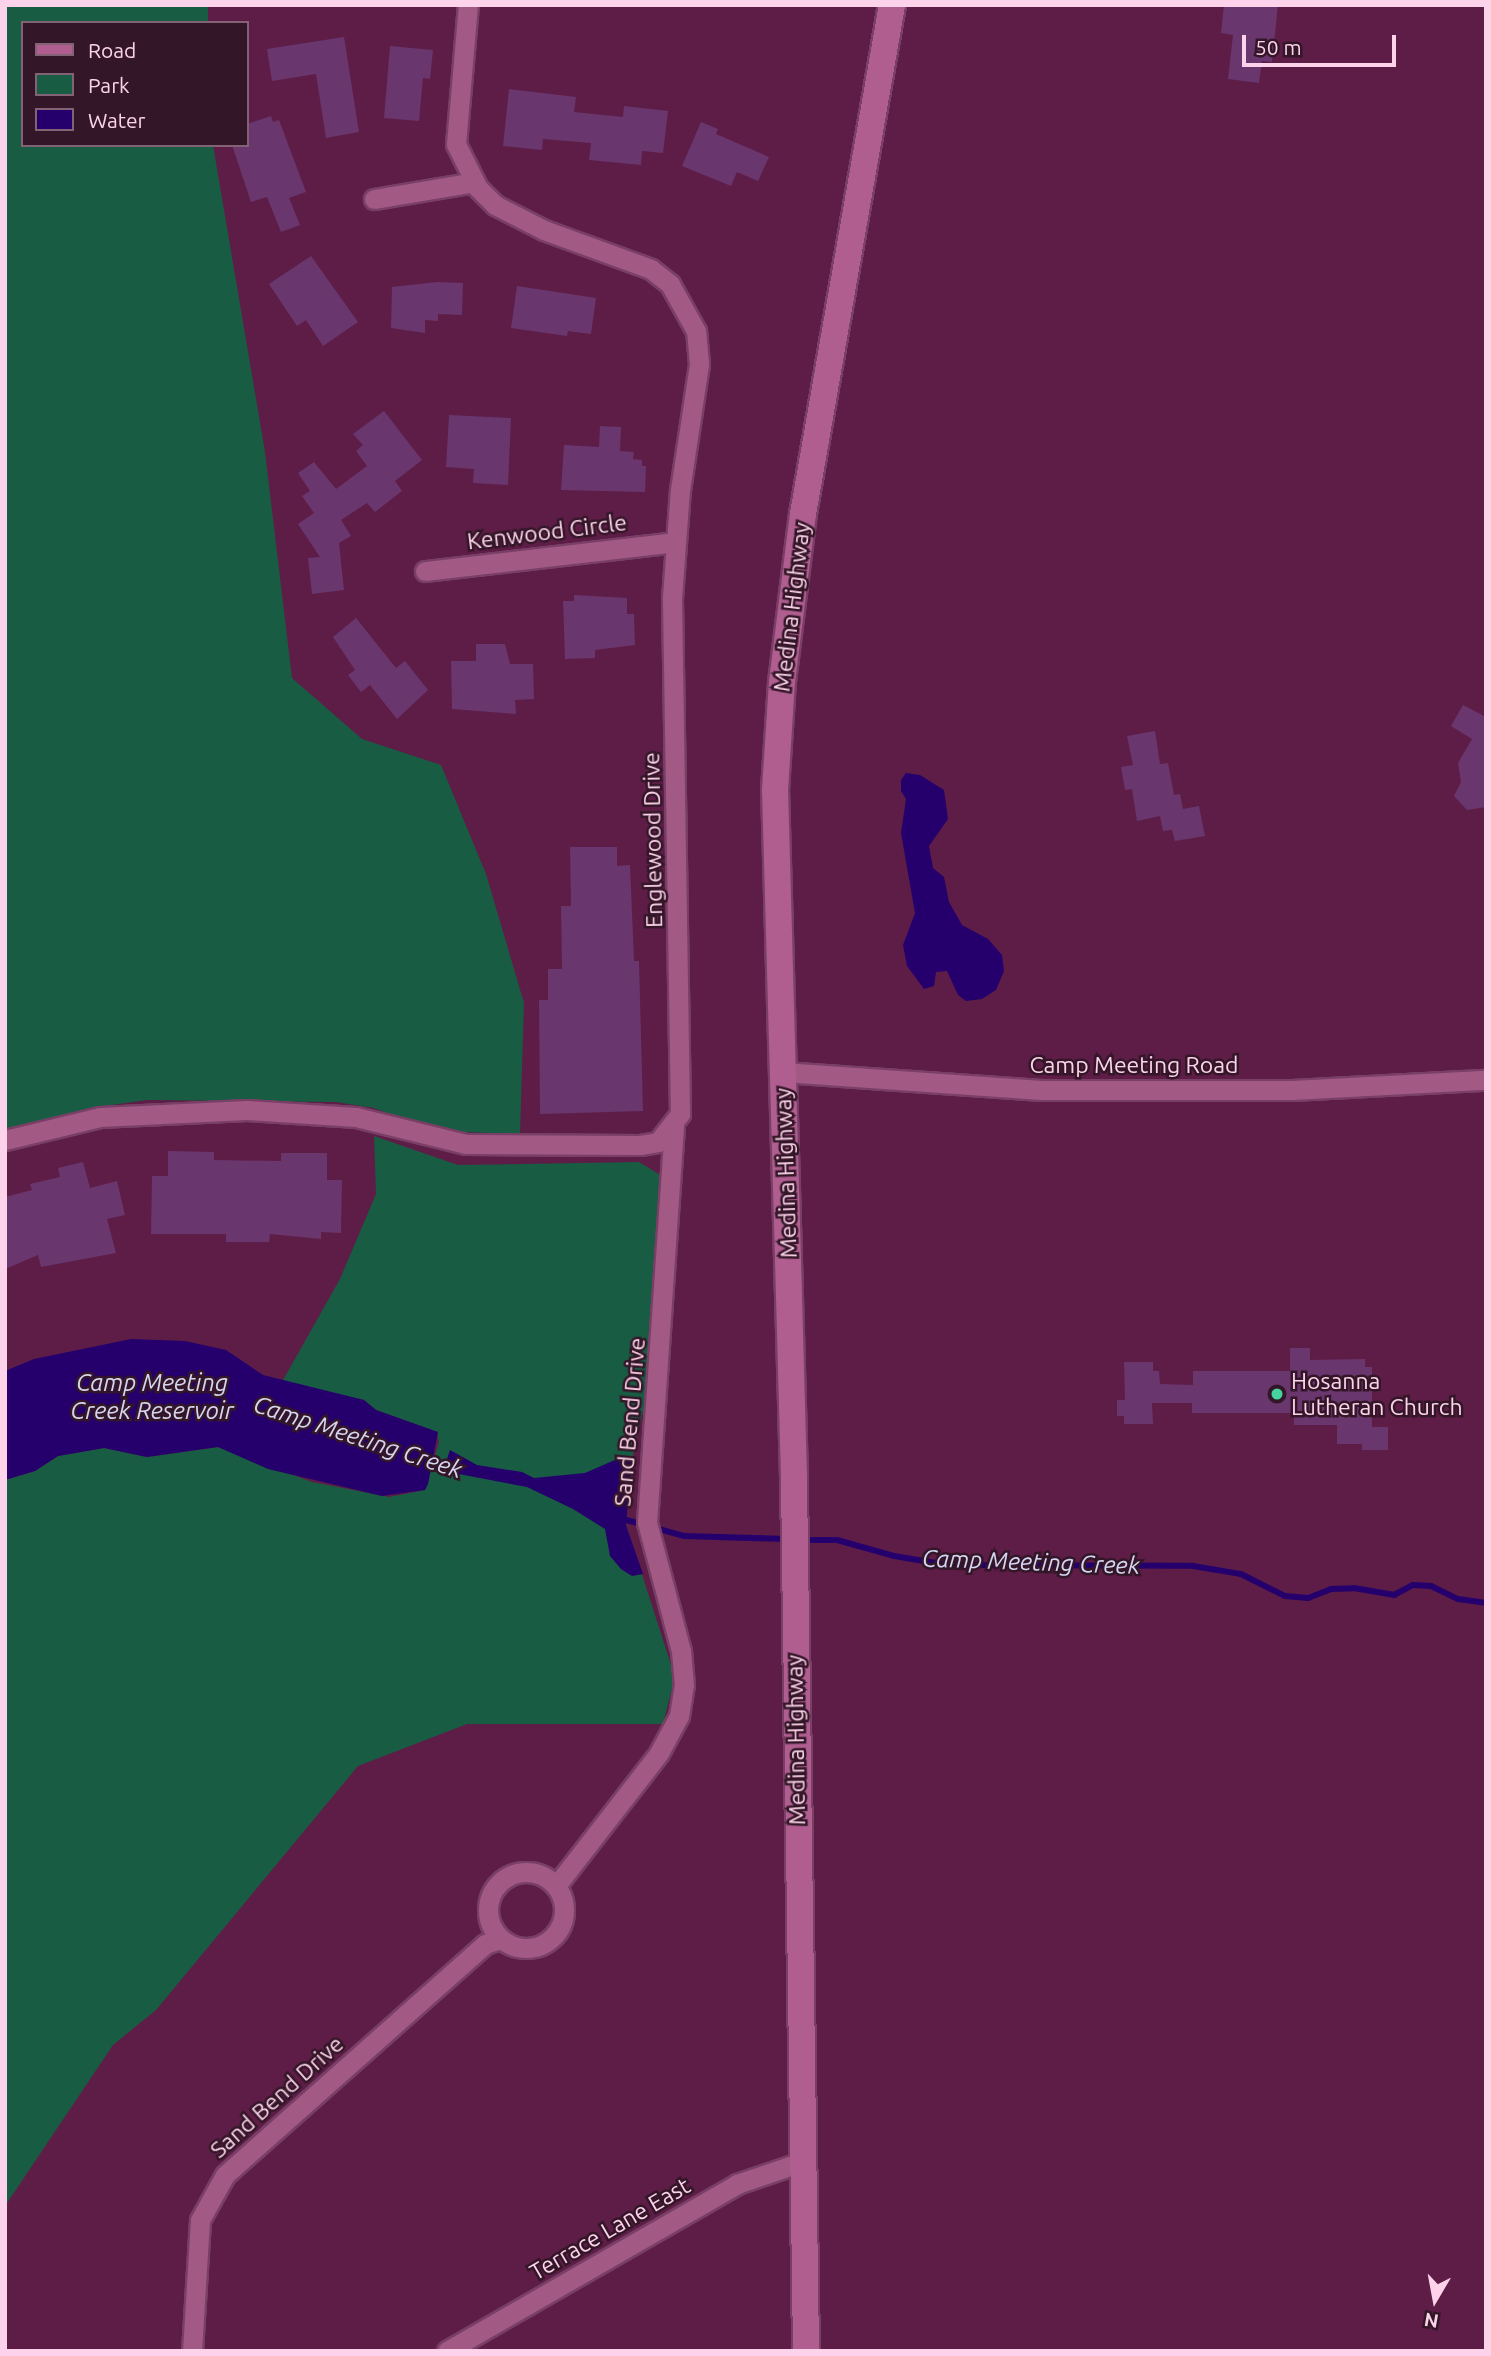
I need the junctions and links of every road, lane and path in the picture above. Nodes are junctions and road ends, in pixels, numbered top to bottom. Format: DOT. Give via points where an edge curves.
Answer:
graph roads {
  1 [pos="468,5"];
  2 [pos="892,5"];
  3 [pos="474,182"];
  4 [pos="374,199"];
  5 [pos="675,542"];
  6 [pos="425,571"];
  7 [pos="783,1072"];
  8 [pos="1486,1080"];
  9 [pos="674,1126"];
  10 [pos="5,1140"];
  11 [pos="555,1886"];
  12 [pos="500,1939"];
  13 [pos="803,2162"];
  14 [pos="192,2351"];
  15 [pos="447,2351"];
  16 [pos="806,2351"];
  1 -- 3 [label="street, Englewood Drive" via="456,144"];
  2 -- 7 [label="main road, Medina Highway" via="803,514 782,682 775,790"];
  3 -- 4 [label="street"];
  3 -- 5 [label="street, Englewood Drive" via="495,205 544,230 651,270 670,284 688,310 696,331 699,364"];
  5 -- 6 [label="street, Kenwood Circle"];
  5 -- 9 [label="street, Englewood Drive" via="682,1094"];
  7 -- 8 [label="street, Camp Meeting Road" via="1041,1090 1292,1090"];
  7 -- 13 [label="main road, Medina Highway" via="794,1477"];
  9 -- 10 [label="street" via="658,1142 640,1145 466,1144 316,1112 188,1111 100,1117"];
  9 -- 11 [label="street, Sand Bend Drive" via="647,1521 684,1667 679,1716 630,1794"];
  11 -- 12 [label="street" via="565,1909 563,1922 548,1942 524,1949"];
  11 -- 12 [label="street" via="534,1873 510,1875 499,1883 488,1905 488,1917"];
  12 -- 14 [label="street, Sand Bend Drive" via="485,1944 225,2175 208,2199 198,2229"];
  13 -- 15 [label="street, Terrace Lane East" via="737,2184"];
  13 -- 16 [label="main road, Medina Highway"];
}
